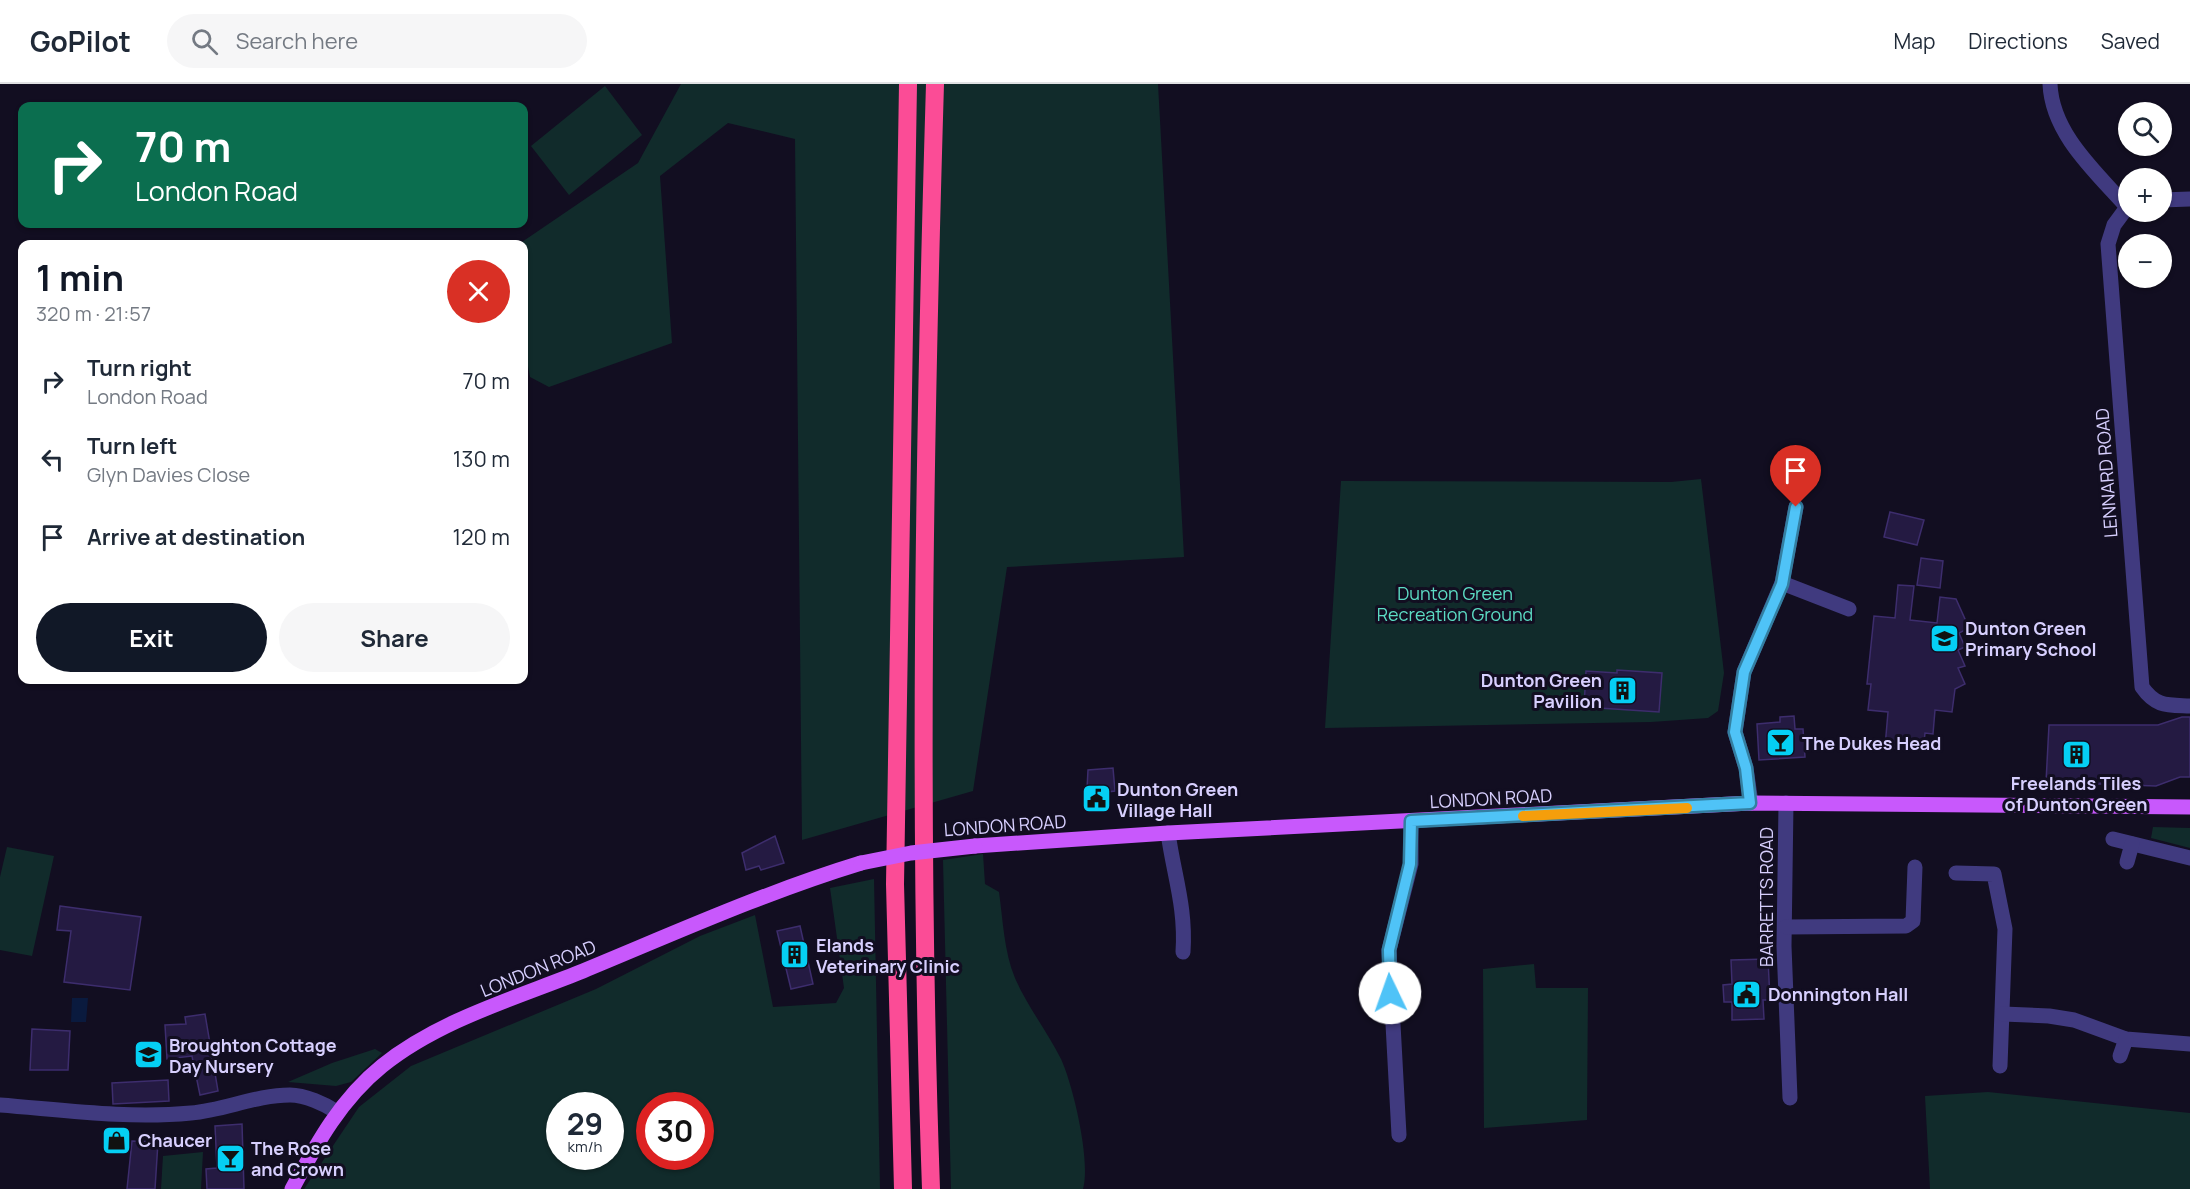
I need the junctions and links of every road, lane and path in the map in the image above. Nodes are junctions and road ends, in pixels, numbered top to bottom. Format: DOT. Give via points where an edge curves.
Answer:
graph roads {
  1 [pos="908,84"];
  2 [pos="935,84"];
  3 [pos="2050,84"];
  4 [pos="2118,196"];
  5 [pos="2190,199"];
  6 [pos="2172,200"];
  7 [pos="2118,220"];
  8 [pos="1796,507"];
  9 [pos="1782,584"];
  10 [pos="1849,609"];
  11 [pos="2190,706"];
  12 [pos="1750,803"];
  13 [pos="1786,803"];
  14 [pos="2190,807"];
  15 [pos="1411,821"];
  16 [pos="1168,833"];
  17 [pos="2113,839"];
  18 [pos="2132,843"];
  19 [pos="2190,858"];
  20 [pos="2127,862"];
  21 [pos="1915,867"];
  22 [pos="1956,873"];
  23 [pos="1786,927"];
  24 [pos="1183,952"];
  25 [pos="2003,1014"];
  26 [pos="2126,1039"];
  27 [pos="2190,1044"];
  28 [pos="2120,1056"];
  29 [pos="2000,1066"];
  30 [pos="1790,1098"];
  31 [pos="0,1105"];
  32 [pos="337,1112"];
  33 [pos="1399,1135"];
  34 [pos="292,1189"];
  35 [pos="903,1189"];
  36 [pos="931,1189"];
  1 -- 35 [label="highway" via="895,884"];
  2 -- 36 [label="highway" via="924,634 924,876"];
  3 -- 4 [label="street" via="2050,99 2069,141"];
  5 -- 6 [label="street"];
  7 -- 11 [label="street, LENNARD ROAD" via="2108,244 2142,687 2150,699 2165,705"];
  8 -- 9 [label="street"];
  9 -- 10 [label="street"];
  9 -- 12 [label="street" via="1742,682 1735,732 1746,768"];
  12 -- 13 [label="main road, LONDON ROAD"];
  12 -- 15 [label="main road, LONDON ROAD"];
  13 -- 14 [label="main road, LONDON ROAD"];
  13 -- 23 [label="street, BARRETTS ROAD"];
  15 -- 16 [label="main road, LONDON ROAD"];
  15 -- 33 [label="street" via="1410,864 1389,950"];
  16 -- 24 [label="street" via="1182,897"];
  16 -- 32 [label="main road, LONDON ROAD, bridge" via="911,853 861,863 798,883 442,1030 383,1065"];
  17 -- 18 [label="street"];
  18 -- 19 [label="street"];
  18 -- 20 [label="street"];
  21 -- 23 [label="street" via="1913,921 1906,926"];
  22 -- 25 [label="street" via="1994,874 2005,929"];
  23 -- 30 [label="street, BARRETTS ROAD"];
  25 -- 26 [label="street" via="2074,1020"];
  25 -- 29 [label="street"];
  26 -- 27 [label="street"];
  26 -- 28 [label="street"];
  31 -- 32 [label="street" via="128,1116 193,1113 293,1095"];
  32 -- 34 [label="main road, LONDON ROAD"];
}
